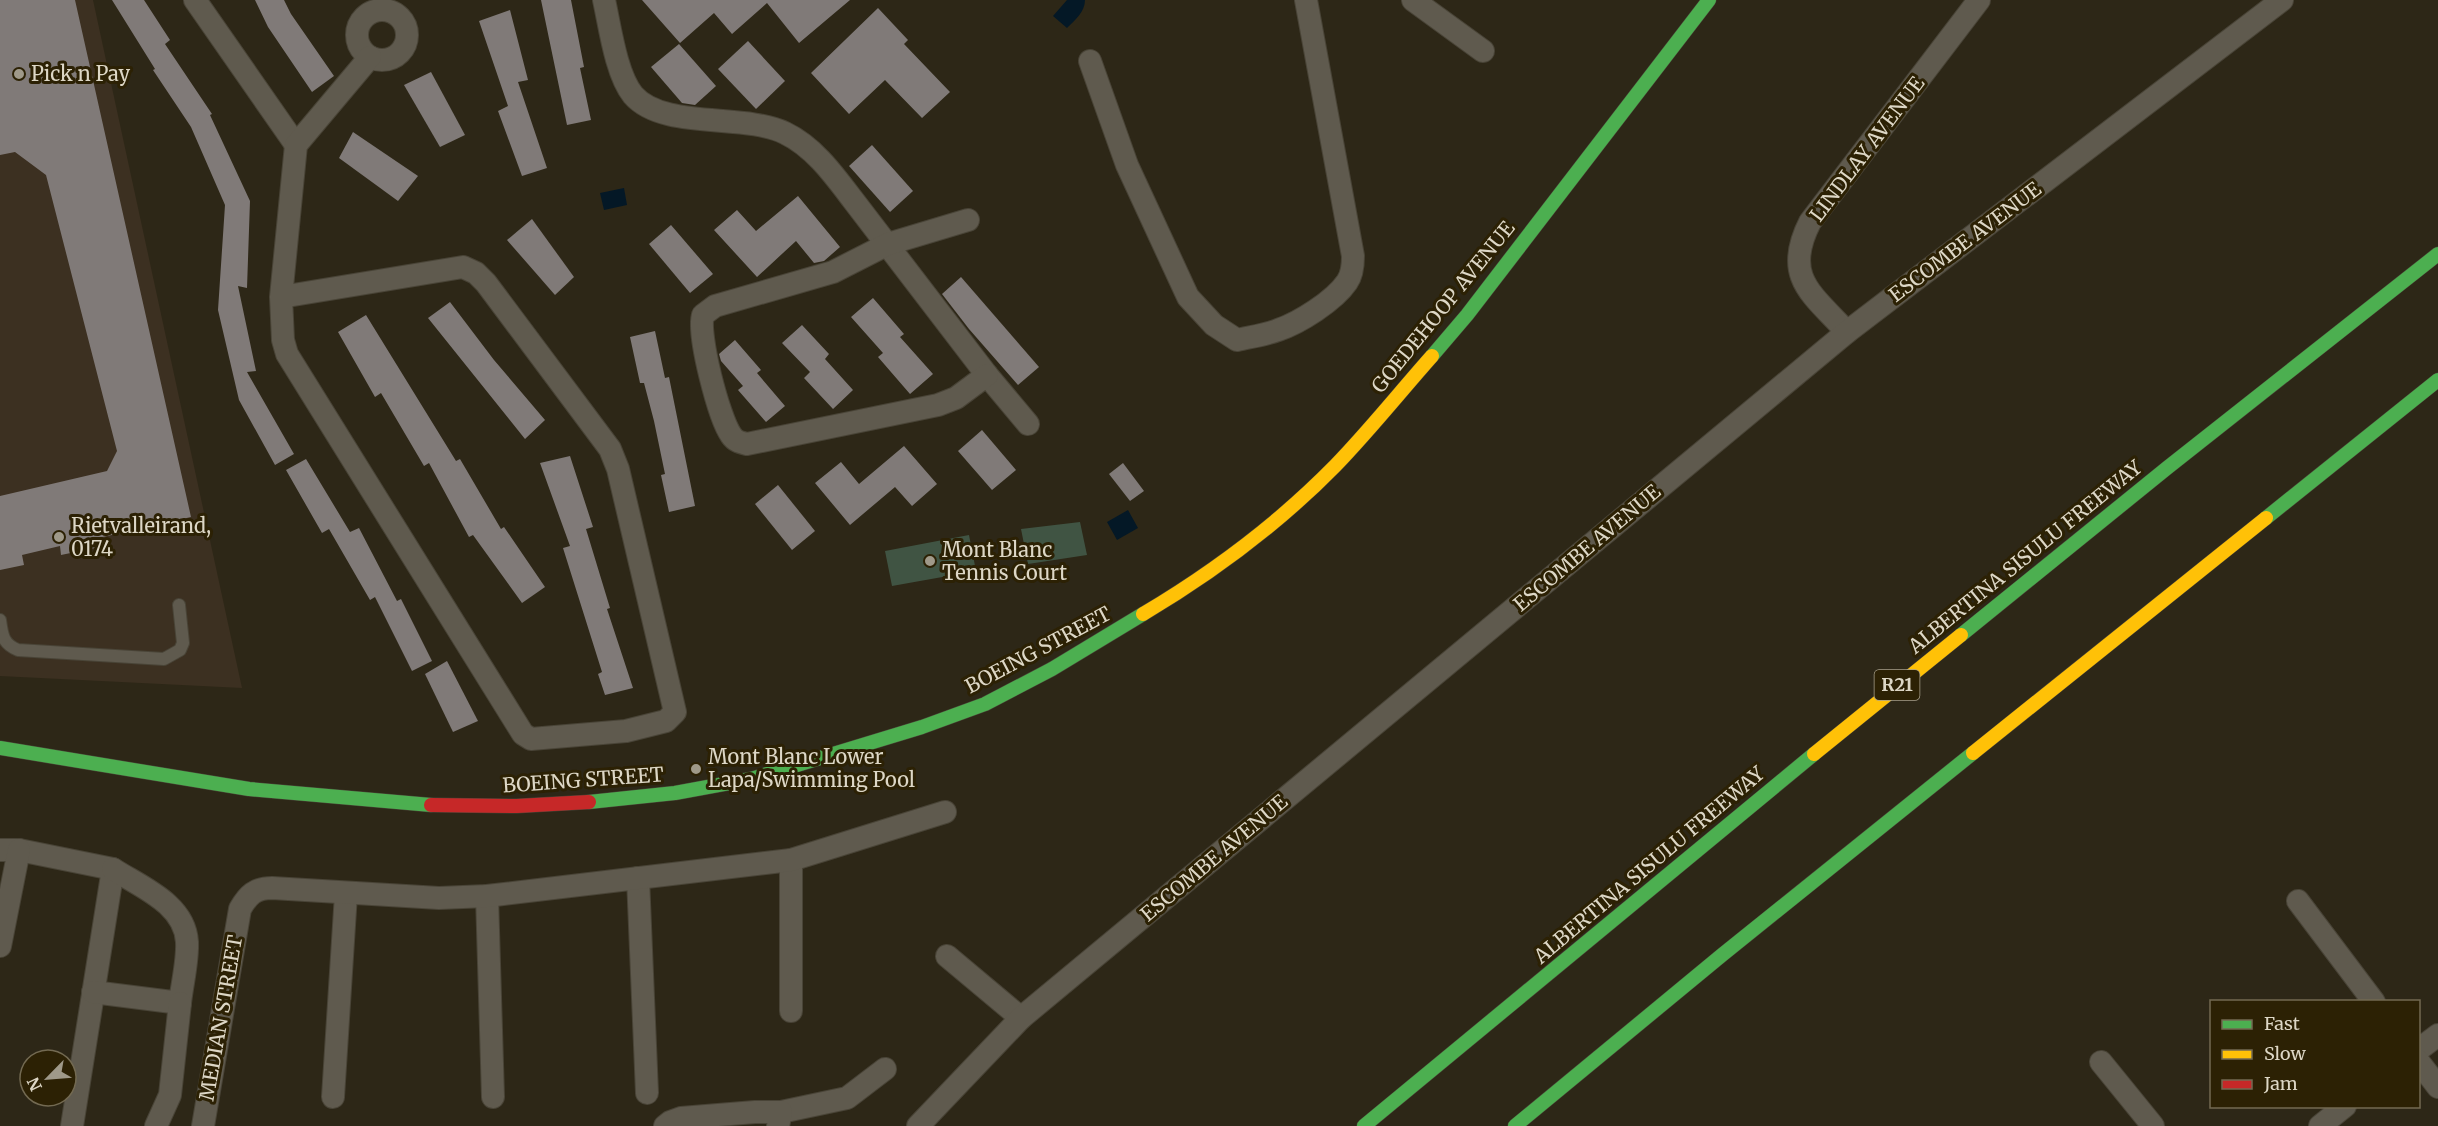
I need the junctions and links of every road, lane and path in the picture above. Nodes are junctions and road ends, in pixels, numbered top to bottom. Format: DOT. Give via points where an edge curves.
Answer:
graph roads {
  1 [pos="195,0"];
  2 [pos="604,0"];
  3 [pos="1306,0"];
  4 [pos="1413,0"];
  5 [pos="1709,0"];
  6 [pos="1979,0"];
  7 [pos="2282,0"];
  8 [pos="377,5"];
  9 [pos="1483,51"];
  10 [pos="370,57"];
  11 [pos="1090,61"];
  12 [pos="296,145"];
  13 [pos="968,220"];
  14 [pos="888,244"];
  15 [pos="2438,254"];
  16 [pos="281,297"];
  17 [pos="1847,332"];
  18 [pos="987,375"];
  19 [pos="2438,380"];
  20 [pos="1028,424"];
  21 [pos="1167,600"];
  22 [pos="179,605"];
  23 [pos="0,620"];
  24 [pos="0,748"];
  25 [pos="166,761"];
  26 [pos="249,789"];
  27 [pos="945,812"];
  28 [pos="10,850"];
  29 [pos="791,860"];
  30 [pos="113,869"];
  31 [pos="638,878"];
  32 [pos="346,894"];
  33 [pos="487,896"];
  34 [pos="2298,901"];
  35 [pos="0,946"];
  36 [pos="947,956"];
  37 [pos="93,992"];
  38 [pos="2372,1000"];
  39 [pos="180,1003"];
  40 [pos="791,1011"];
  41 [pos="1021,1018"];
  42 [pos="2438,1035"];
  43 [pos="2420,1048"];
  44 [pos="2101,1062"];
  45 [pos="2420,1064"];
  46 [pos="885,1069"];
  47 [pos="2438,1087"];
  48 [pos="647,1093"];
  49 [pos="333,1097"];
  50 [pos="493,1097"];
  51 [pos="2344,1108"];
  52 [pos="779,1119"];
  53 [pos="72,1126"];
  54 [pos="156,1126"];
  55 [pos="203,1126"];
  56 [pos="665,1126"];
  57 [pos="918,1126"];
  58 [pos="1364,1126"];
  59 [pos="1515,1126"];
  60 [pos="2153,1126"];
  61 [pos="2320,1126"];
  1 -- 12 [label="street"];
  2 -- 14 [label="street" via="625,82 642,104 669,114 771,127 785,133 830,171"];
  3 -- 11 [label="street" via="1353,266 1338,292 1314,311 1278,330 1237,340 1214,325 1188,297 1127,165"];
  4 -- 9 [label="street"];
  5 -- 21 [label="main road, GOEDEHOOP AVENUE" via="1467,315 1335,466 1257,536"];
  6 -- 17 [label="street, LINDLAY AVENUE" via="1802,237 1798,266 1804,286"];
  7 -- 17 [label="street, ESCOMBE AVENUE"];
  8 -- 10 [label="street" via="363,17 356,32 360,49"];
  8 -- 10 [label="street" via="401,18 406,41 398,55 390,59"];
  10 -- 12 [label="street"];
  12 -- 16 [label="street"];
  13 -- 14 [label="street"];
  14 -- 18 [label="street"];
  14 -- 18 [label="street" via="833,272 715,306 703,315 702,340 723,420 731,435 737,442 747,444 938,405 956,398"];
  15 -- 58 [label="main road, ALBERTINA SISULU FREEWAY / R21" via="2003,598"];
  16 -- 16 [label="street" via="463,267 486,283 610,449 675,712 666,721 626,731 531,739 523,734 294,368 283,340"];
  17 -- 41 [label="street, ESCOMBE AVENUE"];
  18 -- 20 [label="street"];
  19 -- 59 [label="main road"];
  21 -- 26 [label="main road, BOEING STREET" via="985,704 751,779 675,793 517,806 438,806"];
  22 -- 23 [label="lane" via="183,643 180,650 164,659 18,650 3,639"];
  24 -- 26 [label="main road, BOEING STREET"];
  25 -- 26 [label="main road, BOEING STREET"];
  27 -- 29 [label="street"];
  28 -- 30 [label="street"];
  28 -- 35 [label="street"];
  29 -- 31 [label="street"];
  29 -- 40 [label="street"];
  30 -- 37 [label="street"];
  30 -- 39 [label="street" via="172,907 183,925 187,942"];
  31 -- 33 [label="street"];
  31 -- 48 [label="street"];
  32 -- 33 [label="street"];
  32 -- 49 [label="street"];
  32 -- 55 [label="street, MEDIAN STREET" via="263,888 246,898 240,909"];
  33 -- 50 [label="street"];
  34 -- 38 [label="street"];
  36 -- 41 [label="street"];
  37 -- 39 [label="street"];
  37 -- 53 [label="street"];
  39 -- 54 [label="street" via="170,1095"];
  41 -- 57 [label="street, ESCOMBE AVENUE"];
  42 -- 43 [label="street"];
  44 -- 60 [label="street"];
  45 -- 47 [label="street"];
  46 -- 52 [label="street" via="848,1098"];
  51 -- 61 [label="street"];
  52 -- 56 [label="street" via="755,1112 681,1118"];
}
